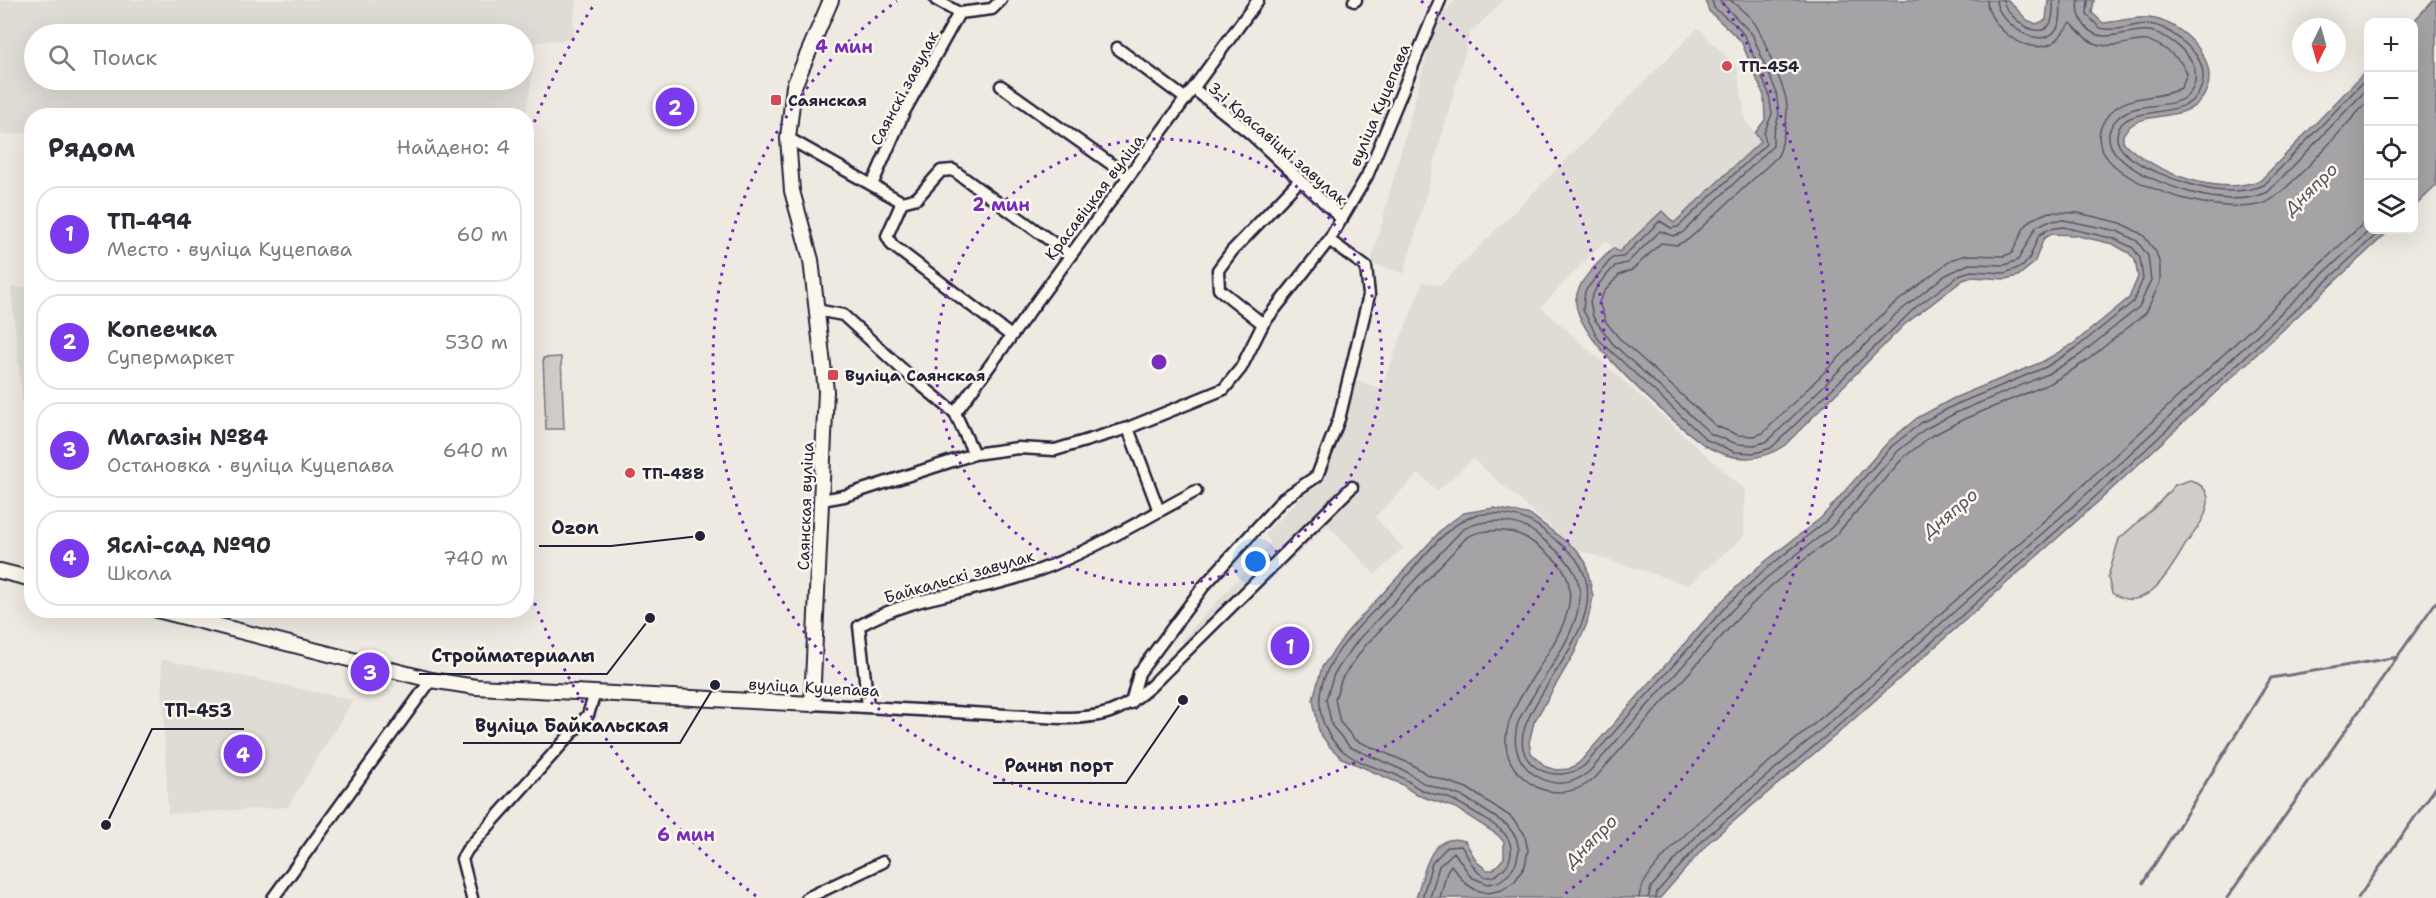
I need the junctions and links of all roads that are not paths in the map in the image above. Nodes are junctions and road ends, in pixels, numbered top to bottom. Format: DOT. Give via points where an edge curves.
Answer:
graph roads {
  1 [pos="831,0"];
  2 [pos="936,0"];
  3 [pos="1001,0"];
  4 [pos="1440,0"];
  5 [pos="1256,1"];
  6 [pos="959,13"];
  7 [pos="1118,48"];
  8 [pos="1001,86"];
  9 [pos="1194,89"];
  10 [pos="1186,99"];
  11 [pos="788,138"];
  12 [pos="1128,176"];
  13 [pos="1299,182"];
  14 [pos="872,185"];
  15 [pos="902,202"];
  16 [pos="1342,219"];
  17 [pos="1329,240"];
  18 [pos="1070,255"];
  19 [pos="816,310"];
  20 [pos="1263,324"];
  21 [pos="1010,335"];
  22 [pos="955,412"];
  23 [pos="1128,428"];
  24 [pos="974,454"];
  25 [pos="1352,487"];
  26 [pos="1196,491"];
  27 [pos="822,500"];
  28 [pos="1159,511"];
  29 [pos="0,571"];
  30 [pos="24,577"];
  31 [pos="188,618"];
  32 [pos="431,680"];
  33 [pos="595,693"];
  34 [pos="1131,703"];
  35 [pos="812,704"];
  36 [pos="868,706"];
  37 [pos="883,862"];
  38 [pos="273,898"];
  39 [pos="472,898"];
  40 [pos="807,898"];
  1 -- 11 [label="main road, Саянская вуліца" via="794,86"];
  2 -- 6 [label="street"];
  3 -- 6 [label="street" via="992,9"];
  4 -- 16 [label="street, вуліца Куцепава" via="1368,176"];
  5 -- 9 [label="street, Красавіцкая вуліца"];
  6 -- 14 [label="street, Саянскі завулак" via="904,112"];
  7 -- 10 [label="street, 3-і Красавіцкі завулак"];
  8 -- 12 [label="street"];
  9 -- 10 [label="street, Красавіцкая вуліца"];
  9 -- 13 [label="street, 3-і Красавіцкі завулак" via="1250,133"];
  10 -- 12 [label="street, Красавіцкая вуліца"];
  11 -- 14 [label="street"];
  11 -- 19 [label="main road, Саянская вуліца" via="792,191 810,260"];
  12 -- 18 [label="street, Красавіцкая вуліца"];
  13 -- 16 [label="street, 3-і Красавіцкі завулак"];
  13 -- 20 [label="street" via="1218,270 1219,289"];
  14 -- 15 [label="street"];
  15 -- 18 [label="street" via="917,198 941,171 953,170"];
  15 -- 21 [label="street" via="887,236 892,244"];
  16 -- 17 [label="street, вуліца Куцепава"];
  17 -- 20 [label="street, вуліца Куцепава"];
  17 -- 34 [label="street" via="1366,267 1369,295 1339,419 1317,476 1282,499 1203,587 1139,673"];
  18 -- 21 [label="street, Красавіцкая вуліца"];
  19 -- 22 [label="street" via="843,315"];
  19 -- 27 [label="main road, Саянская вуліца" via="826,391"];
  20 -- 23 [label="street, вуліца Куцепава" via="1241,368 1224,389"];
  21 -- 22 [label="street, Красавіцкая вуліца"];
  22 -- 24 [label="street"];
  23 -- 24 [label="street, вуліца Куцепава" via="1055,450 1018,448"];
  23 -- 28 [label="street"];
  24 -- 27 [label="street, вуліца Куцепава"];
  25 -- 34 [label="street, вуліца Куцепава"];
  26 -- 28 [label="street, Байкальскі завулак"];
  27 -- 35 [label="main road, Саянская вуліца"];
  28 -- 36 [label="street, Байкальскі завулак" via="1086,550 1016,578 944,593 885,612 859,626"];
  29 -- 30 [label="main road"];
  31 -- 32 [label="main road, вуліца Куцепава"];
  32 -- 33 [label="main road, вуліца Куцепава" via="476,687"];
  32 -- 38 [label="street"];
  33 -- 35 [label="main road, вуліца Куцепава"];
  33 -- 39 [label="street" via="588,715 466,850 462,859"];
  34 -- 36 [label="street, вуліца Куцепава" via="1108,714 1078,718"];
  35 -- 36 [label="street, вуліца Куцепава"];
  37 -- 40 [label="street"];
}
